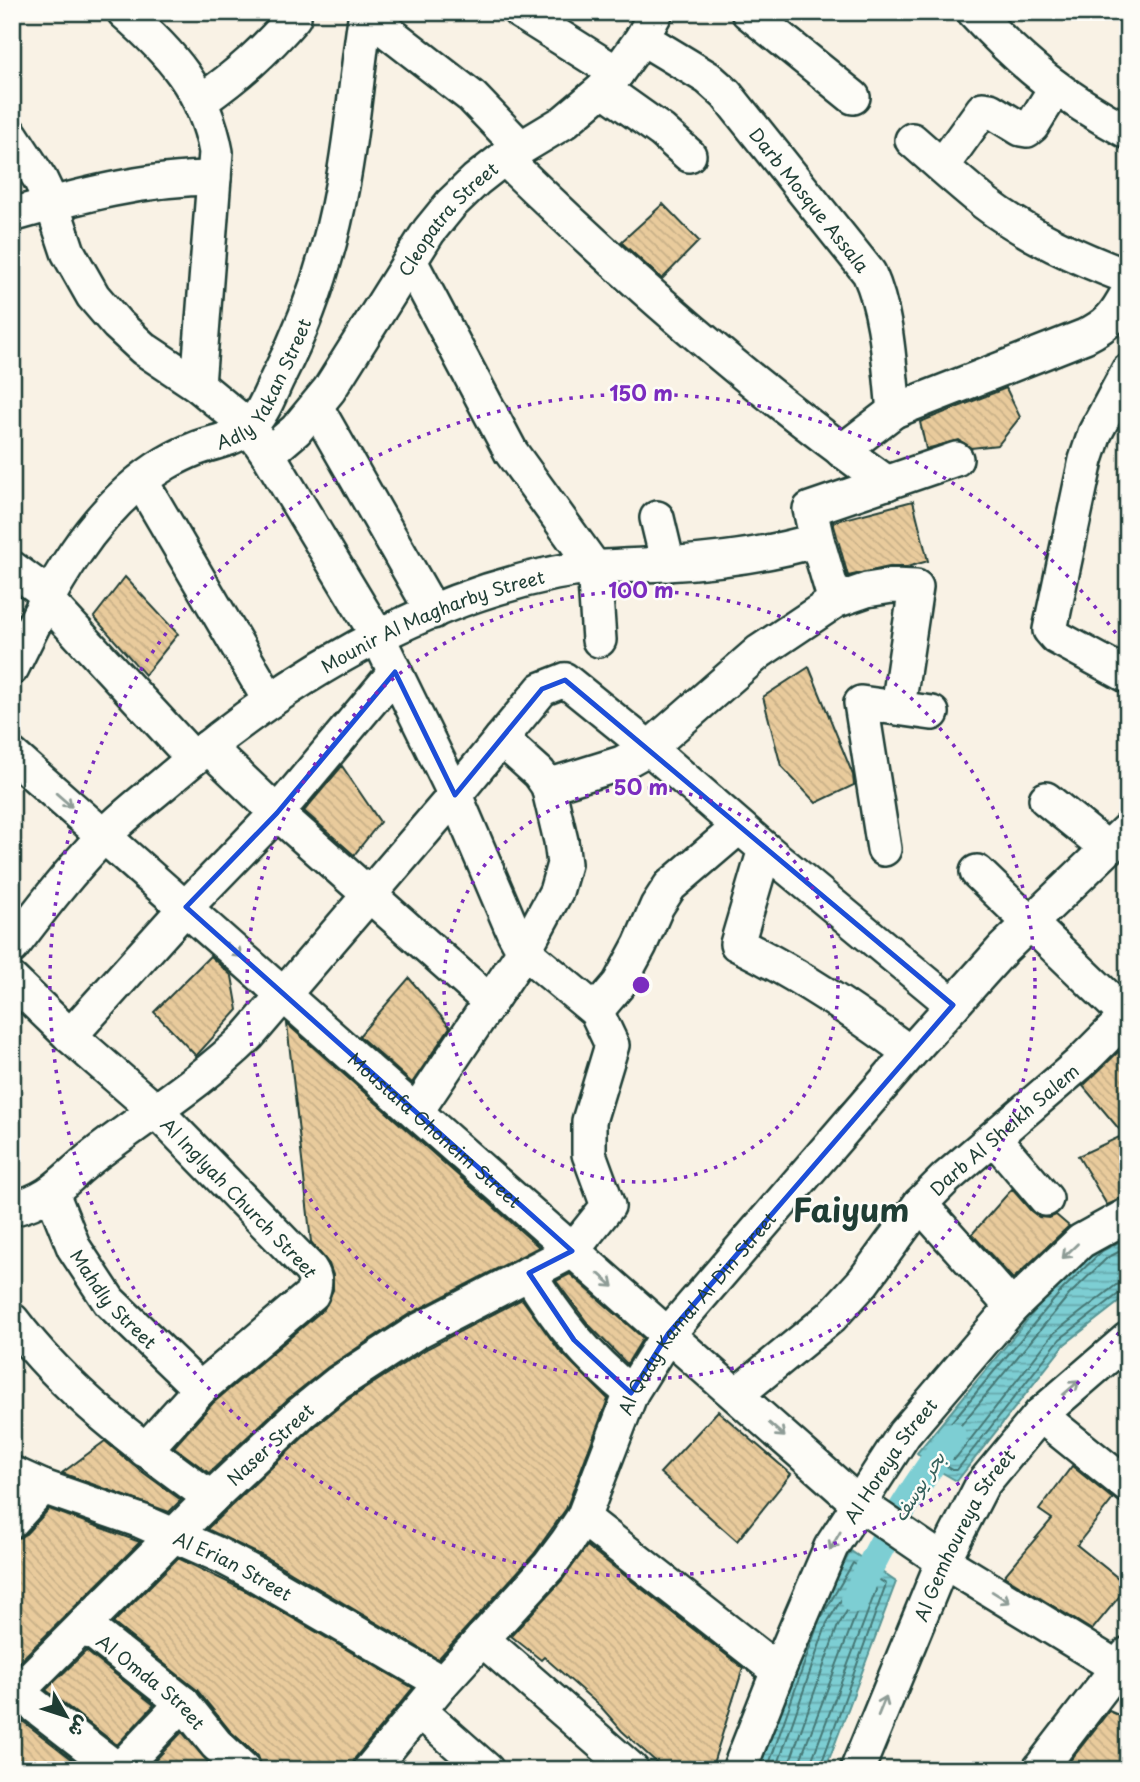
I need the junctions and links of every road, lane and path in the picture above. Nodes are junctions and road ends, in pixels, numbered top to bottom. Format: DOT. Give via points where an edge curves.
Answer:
graph roads {
  1 [pos="124,12"];
  2 [pos="520,12"];
  3 [pos="748,12"];
  4 [pos="974,12"];
  5 [pos="366,13"];
  6 [pos="294,17"];
  7 [pos="649,25"];
  8 [pos="610,81"];
  9 [pos="1055,89"];
  10 [pos="853,97"];
  11 [pos="201,100"];
  12 [pos="1128,132"];
  13 [pos="12,136"];
  14 [pos="912,140"];
  15 [pos="512,153"];
  16 [pos="689,155"];
  17 [pos="942,166"];
  18 [pos="214,178"];
  19 [pos="52,204"];
  20 [pos="12,215"];
  21 [pos="410,261"];
  22 [pos="1128,277"];
  23 [pos="1128,292"];
  24 [pos="1128,371"];
  25 [pos="198,386"];
  26 [pos="316,407"];
  27 [pos="894,411"];
  28 [pos="249,427"];
  29 [pos="842,451"];
  30 [pos="268,454"];
  31 [pos="956,459"];
  32 [pos="141,481"];
  33 [pos="887,483"];
  34 [pos="657,518"];
  35 [pos="817,540"];
  36 [pos="668,564"];
  37 [pos="594,567"];
  38 [pos="13,570"];
  39 [pos="47,597"];
  40 [pos="835,601"];
  41 [pos="433,612"];
  42 [pos="377,635"];
  43 [pos="599,640"];
  44 [pos="12,668"];
  45 [pos="395,672"];
  46 [pos="1128,677"];
  47 [pos="270,701"];
  48 [pos="898,707"];
  49 [pos="932,713"];
  50 [pos="501,739"];
  51 [pos="649,748"];
  52 [pos="201,752"];
  53 [pos="12,755"];
  54 [pos="548,786"];
  55 [pos="455,795"];
  56 [pos="1046,799"];
  57 [pos="277,813"];
  58 [pos="739,827"];
  59 [pos="104,835"];
  60 [pos="1117,838"];
  61 [pos="765,849"];
  62 [pos="884,849"];
  63 [pos="977,872"];
  64 [pos="369,894"];
  65 [pos="186,907"];
  66 [pos="1030,921"];
  67 [pos="12,947"];
  68 [pos="524,951"];
  69 [pos="12,980"];
  70 [pos="284,994"];
  71 [pos="490,1002"];
  72 [pos="953,1005"];
  73 [pos="596,1012"];
  74 [pos="1127,1016"];
  75 [pos="70,1036"];
  76 [pos="910,1053"];
  77 [pos="156,1111"];
  78 [pos="416,1112"];
  79 [pos="994,1138"];
  80 [pos="52,1193"];
  81 [pos="1046,1199"];
  82 [pos="920,1204"];
  83 [pos="12,1209"];
  84 [pos="1128,1215"];
  85 [pos="572,1251"];
  86 [pos="529,1273"];
  87 [pos="1012,1307"];
  88 [pos="12,1320"];
  89 [pos="668,1334"];
  90 [pos="1128,1339"];
  91 [pos="200,1389"];
  92 [pos="631,1394"];
  93 [pos="737,1394"];
  94 [pos="1040,1415"];
  95 [pos="145,1450"];
  96 [pos="12,1473"];
  97 [pos="1128,1486"];
  98 [pos="43,1487"];
  99 [pos="211,1498"];
  100 [pos="858,1503"];
  101 [pos="583,1518"];
  102 [pos="12,1521"];
  103 [pos="174,1535"];
  104 [pos="943,1561"];
  105 [pos="84,1625"];
  106 [pos="482,1639"];
  107 [pos="1124,1665"];
  108 [pos="778,1671"];
  109 [pos="442,1683"];
  110 [pos="14,1693"];
  111 [pos="183,1703"];
  112 [pos="420,1710"];
  113 [pos="119,1770"];
  114 [pos="244,1770"];
  115 [pos="370,1770"];
  116 [pos="487,1770"];
  117 [pos="632,1770"];
  118 [pos="739,1770"];
  119 [pos="857,1770"];
  120 [pos="1039,1770"];
  1 -- 11 [label="street" via="177,65"];
  2 -- 8 [label="street"];
  3 -- 10 [label="street"];
  4 -- 9 [label="street"];
  5 -- 15 [label="street" via="472,97"];
  5 -- 28 [label="street, Adly Yakan Street" via="343,185 330,243 290,355"];
  6 -- 11 [label="street" via="236,77"];
  7 -- 8 [label="street, Cleopatra Street"];
  7 -- 27 [label="street, Darb Mosque Assala" via="726,94 869,272 882,310"];
  8 -- 15 [label="street, Cleopatra Street" via="564,122"];
  8 -- 16 [label="street"];
  9 -- 12 [label="street"];
  9 -- 17 [label="street" via="1027,130 983,109"];
  11 -- 18 [label="street" via="216,152"];
  13 -- 19 [label="street"];
  14 -- 17 [label="street"];
  15 -- 21 [label="street, Cleopatra Street" via="451,204"];
  15 -- 29 [label="street" via="618,267"];
  17 -- 22 [label="street" via="1018,225 1081,259"];
  18 -- 19 [label="street" via="169,179"];
  18 -- 25 [label="street"];
  19 -- 20 [label="street"];
  19 -- 25 [label="street" via="68,253 93,296 144,349"];
  21 -- 26 [label="street, Cleopatra Street"];
  21 -- 37 [label="street" via="511,452"];
  23 -- 27 [label="street" via="1117,314 1085,337"];
  24 -- 46 [label="street" via="1086,460 1050,626 1055,637"];
  25 -- 28 [label="street"];
  26 -- 30 [label="street, Cleopatra Street"];
  26 -- 41 [label="street"];
  27 -- 29 [label="street"];
  28 -- 30 [label="street"];
  28 -- 32 [label="street, Adly Yakan Street" via="167,463"];
  29 -- 33 [label="street"];
  30 -- 42 [label="street"];
  31 -- 33 [label="street"];
  32 -- 39 [label="street, Adly Yakan Street" via="109,509"];
  32 -- 47 [label="street"];
  33 -- 35 [label="street" via="810,509"];
  34 -- 36 [label="street"];
  35 -- 36 [label="street, Mounir Al Magharby Street" via="752,556"];
  35 -- 40 [label="street"];
  36 -- 37 [label="street, Mounir Al Magharby Street"];
  37 -- 41 [label="street, Mounir Al Magharby Street" via="526,579"];
  37 -- 43 [label="street"];
  38 -- 39 [label="street"];
  39 -- 44 [label="street, Adly Yakan Street"];
  39 -- 52 [label="street"];
  40 -- 48 [label="street" via="867,590 916,587"];
  40 -- 51 [label="street" via="759,652"];
  41 -- 42 [label="street, Mounir Al Magharby Street"];
  42 -- 45 [label="street"];
  42 -- 47 [label="street, Mounir Al Magharby Street"];
  45 -- 55 [label="street"];
  45 -- 57 [label="street"];
  47 -- 52 [label="street, Mounir Al Magharby Street"];
  48 -- 49 [label="street"];
  48 -- 62 [label="street" via="861,703"];
  50 -- 51 [label="street" via="542,689 565,681"];
  50 -- 54 [label="street"];
  50 -- 55 [label="street"];
  51 -- 54 [label="street" via="622,763"];
  51 -- 58 [label="street"];
  52 -- 57 [label="street"];
  52 -- 59 [label="street, Mounir Al Magharby Street"];
  53 -- 59 [label="street, Moustafa Ghoneim Street, one-way"];
  54 -- 68 [label="street" via="564,864 556,892"];
  55 -- 64 [label="street"];
  55 -- 68 [label="street"];
  56 -- 60 [label="street"];
  57 -- 64 [label="street"];
  57 -- 65 [label="street"];
  58 -- 61 [label="street"];
  58 -- 73 [label="street" via="670,886 618,984"];
  59 -- 65 [label="street, Moustafa Ghoneim Street"];
  59 -- 67 [label="street, Mounir Al Magharby Street"];
  60 -- 66 [label="street, Al Qady Kamal Al Din Street"];
  61 -- 72 [label="street"];
  61 -- 76 [label="street" via="737,944 835,999"];
  63 -- 66 [label="street"];
  64 -- 70 [label="street"];
  64 -- 71 [label="street"];
  65 -- 70 [label="street, Moustafa Ghoneim Street, one-way"];
  65 -- 75 [label="street"];
  66 -- 72 [label="street, Al Qady Kamal Al Din Street"];
  66 -- 74 [label="street"];
  68 -- 71 [label="street"];
  68 -- 73 [label="street"];
  69 -- 75 [label="street, Al Inglyah Church Street"];
  70 -- 77 [label="street" via="223,1061"];
  70 -- 78 [label="street, Moustafa Ghoneim Street"];
  71 -- 78 [label="street"];
  72 -- 76 [label="street, Al Qady Kamal Al Din Street"];
  73 -- 85 [label="street" via="612,1045 589,1121 589,1154 608,1206"];
  74 -- 79 [label="street, Darb Al Sheikh Salem"];
  75 -- 77 [label="street, Al Inglyah Church Street"];
  76 -- 89 [label="street, Al Qady Kamal Al Din Street"];
  77 -- 80 [label="street"];
  77 -- 91 [label="street, Al Inglyah Church Street" via="315,1277 312,1294"];
  78 -- 85 [label="street, Moustafa Ghoneim Street"];
  79 -- 81 [label="street"];
  79 -- 82 [label="street, Darb Al Sheikh Salem"];
  80 -- 83 [label="street"];
  80 -- 91 [label="street, Mahdly Street" via="74,1248 109,1301"];
  82 -- 87 [label="street"];
  82 -- 93 [label="street, Darb Al Sheikh Salem" via="848,1300"];
  84 -- 87 [label="street, Al Horeya Street, one-way" via="1081,1241"];
  85 -- 86 [label="street, Naser Street"];
  85 -- 89 [label="street, Moustafa Ghoneim Street, one-way"];
  86 -- 92 [label="street" via="574,1340"];
  86 -- 99 [label="street, Naser Street" via="418,1331 338,1383"];
  87 -- 100 [label="street, Al Horeya Street" via="904,1434"];
  88 -- 95 [label="street" via="77,1394"];
  89 -- 92 [label="street, Al Qady Kamal Al Din Street"];
  89 -- 93 [label="street, Moustafa Ghoneim Street"];
  94 -- 90 [label="street, Al Gemhoureya Street, one-way"];
  91 -- 95 [label="street, Al Inglyah Church Street"];
  92 -- 101 [label="street, Al Qady Kamal Al Din Street"];
  93 -- 100 [label="street, Moustafa Ghoneim Street, one-way"];
  94 -- 97 [label="street"];
  94 -- 104 [label="street, Al Gemhoureya Street" via="982,1485"];
  95 -- 99 [label="street"];
  96 -- 98 [label="street, Al Erian Street"];
  98 -- 102 [label="street"];
  98 -- 103 [label="street, Al Erian Street"];
  99 -- 103 [label="street, Naser Street"];
  100 -- 104 [label="street, Moustafa Ghoneim Street"];
  100 -- 108 [label="street, Al Horeya Street, one-way" via="831,1547"];
  101 -- 106 [label="street, Al Qady Kamal Al Din Street" via="549,1566"];
  101 -- 108 [label="street"];
  103 -- 105 [label="street, Naser Street"];
  103 -- 109 [label="street, Al Erian Street" via="255,1574"];
  104 -- 107 [label="street, one-way"];
  119 -- 104 [label="street, Al Gemhoureya Street, one-way"];
  105 -- 110 [label="street, Naser Street"];
  105 -- 111 [label="street, Al Omda Street"];
  106 -- 109 [label="street, Al Qady Kamal Al Din Street"];
  106 -- 117 [label="street"];
  107 -- 120 [label="street"];
  108 -- 118 [label="street, Al Horeya Street"];
  109 -- 112 [label="street, Al Qady Kamal Al Din Street"];
  110 -- 113 [label="street"];
  111 -- 113 [label="street"];
  111 -- 114 [label="street, Al Omda Street"];
  112 -- 115 [label="street, Al Qady Kamal Al Din Street"];
  112 -- 116 [label="street"];
}
